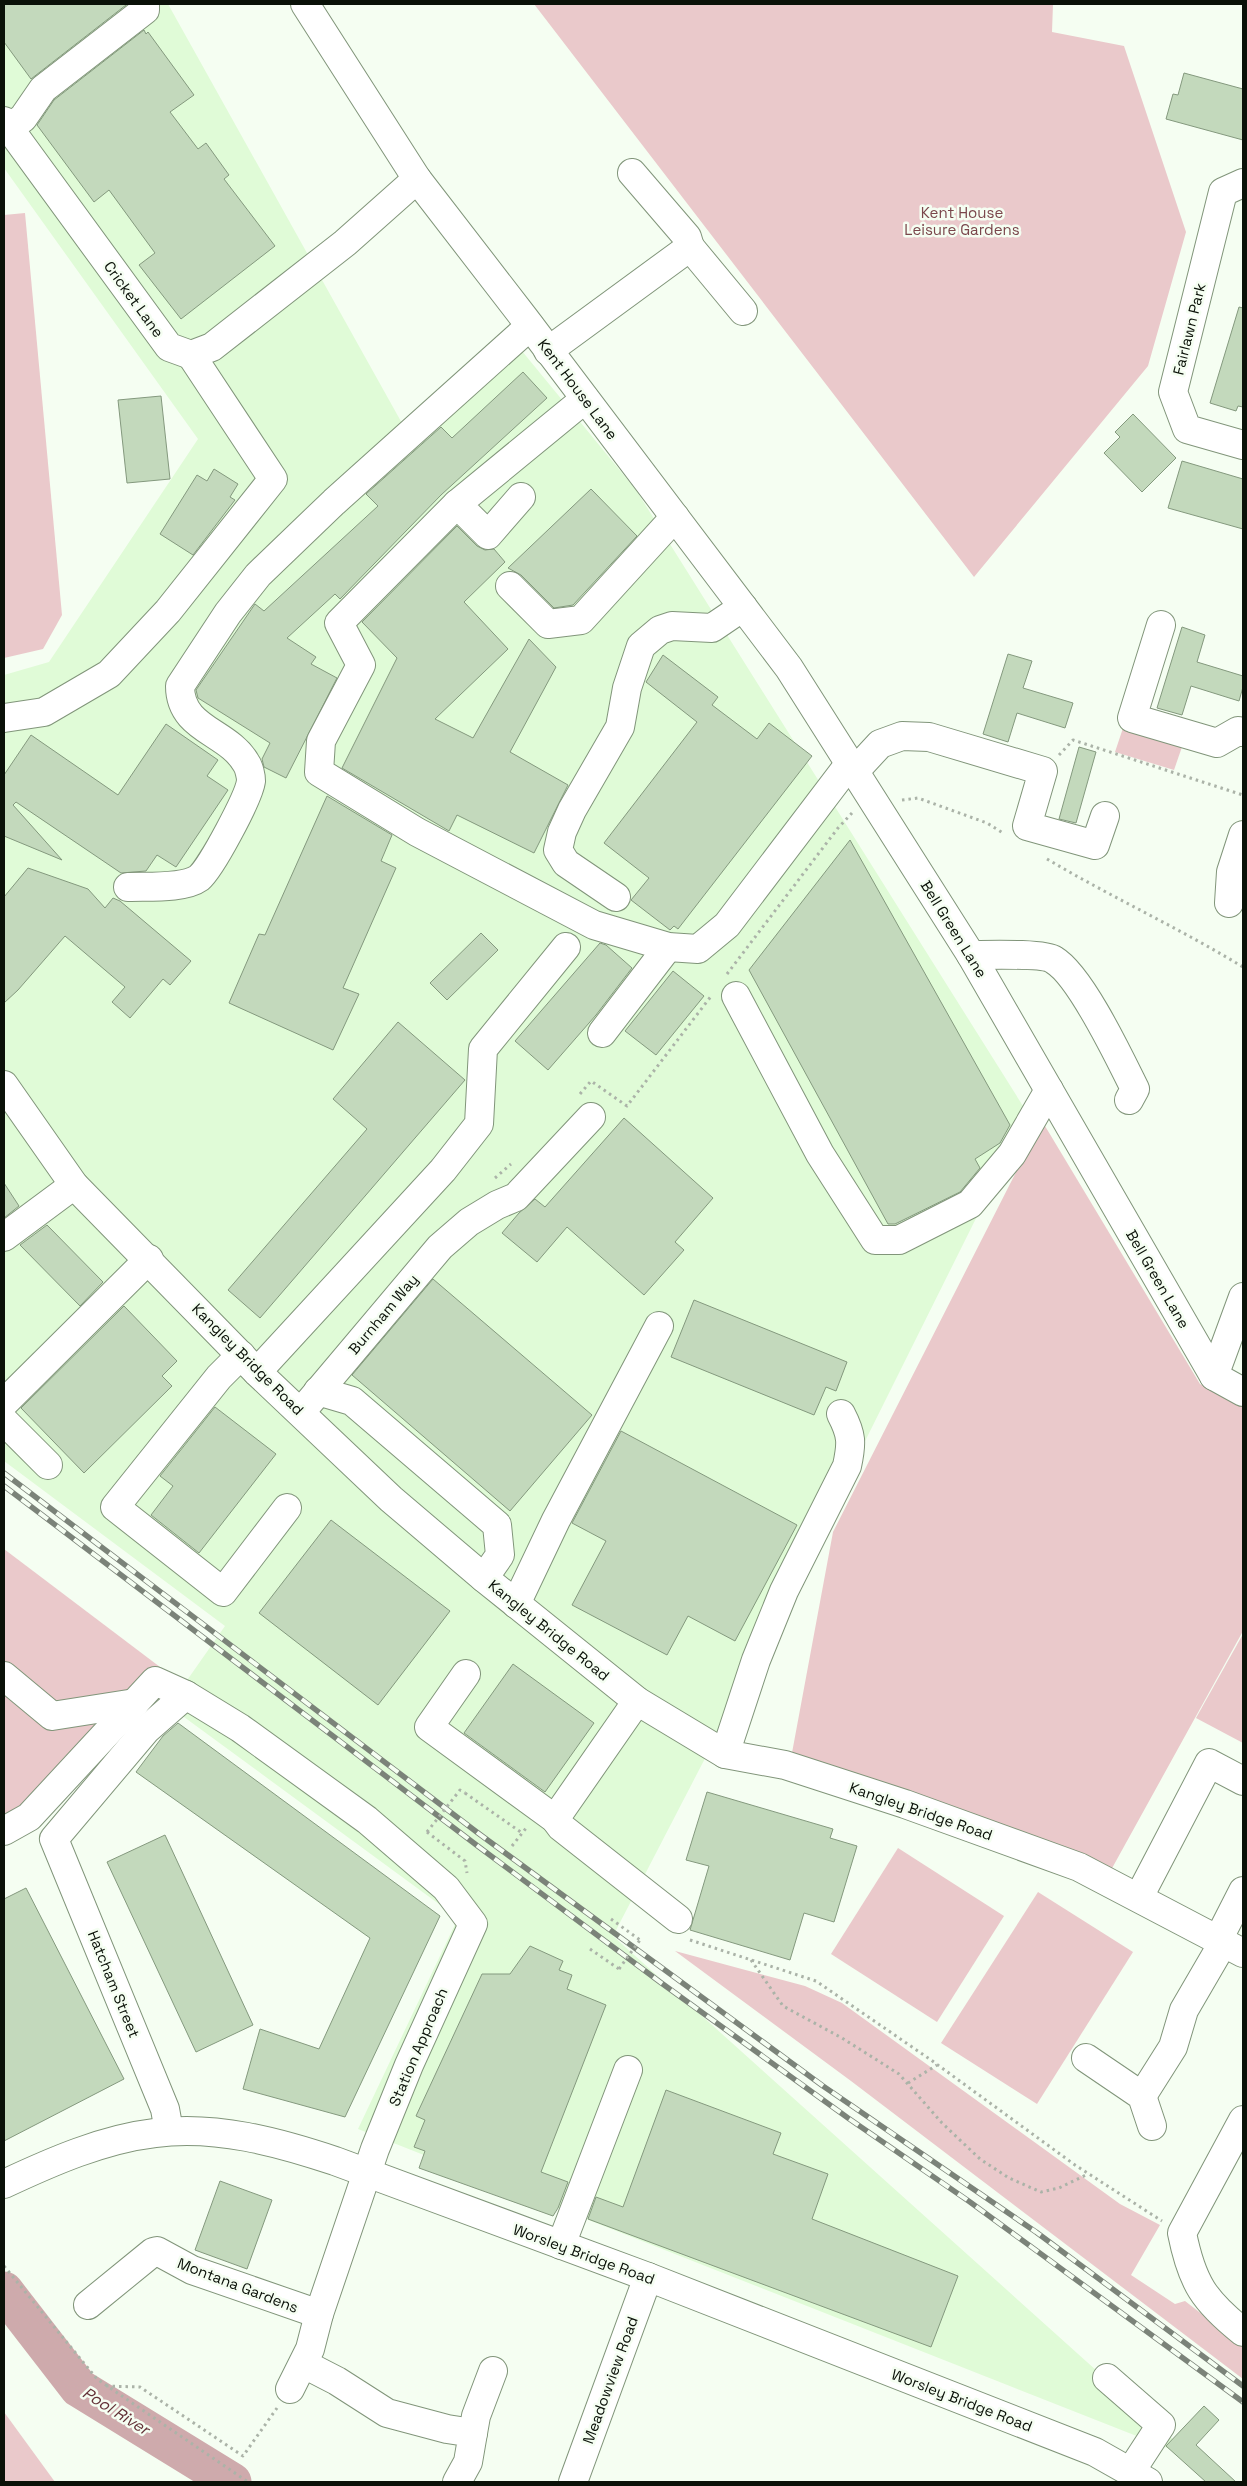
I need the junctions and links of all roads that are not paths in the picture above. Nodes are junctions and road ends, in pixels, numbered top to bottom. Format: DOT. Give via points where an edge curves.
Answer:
graph roads {
  1 [pos="145,4"];
  2 [pos="305,4"];
  3 [pos="6,125"];
  4 [pos="632,172"];
  5 [pos="417,180"];
  6 [pos="1243,183"];
  7 [pos="690,247"];
  8 [pos="743,312"];
  9 [pos="530,326"];
  10 [pos="548,351"];
  11 [pos="191,355"];
  12 [pos="585,399"];
  13 [pos="1243,445"];
  14 [pos="521,497"];
  15 [pos="457,504"];
  16 [pos="675,517"];
  17 [pos="510,586"];
  18 [pos="743,607"];
  19 [pos="1161,625"];
  20 [pos="4,718"];
  21 [pos="1243,732"];
  22 [pos="853,767"];
  23 [pos="1105,816"];
  24 [pos="1243,835"];
  25 [pos="128,887"];
  26 [pos="616,897"];
  27 [pos="1229,903"];
  28 [pos="566,947"];
  29 [pos="668,947"];
  30 [pos="971,955"];
  31 [pos="736,996"];
  32 [pos="602,1033"];
  33 [pos="4,1085"];
  34 [pos="1049,1090"];
  35 [pos="1129,1100"];
  36 [pos="591,1117"];
  37 [pos="74,1185"];
  38 [pos="4,1237"];
  39 [pos="149,1259"];
  40 [pos="1243,1297"];
  41 [pos="659,1326"];
  42 [pos="249,1363"];
  43 [pos="1214,1376"];
  44 [pos="318,1391"];
  45 [pos="1243,1392"];
  46 [pos="4,1403"];
  47 [pos="302,1412"];
  48 [pos="841,1414"];
  49 [pos="4,1421"];
  50 [pos="48,1465"];
  51 [pos="287,1508"];
  52 [pos="484,1578"];
  53 [pos="516,1604"];
  54 [pos="466,1674"];
  55 [pos="4,1676"];
  56 [pos="186,1695"];
  57 [pos="637,1701"];
  58 [pos="135,1702"];
  59 [pos="725,1754"];
  60 [pos="1243,1781"];
  61 [pos="555,1819"];
  62 [pos="4,1830"];
  63 [pos="1243,1891"];
  64 [pos="1139,1897"];
  65 [pos="680,1928"];
  66 [pos="1228,1945"];
  67 [pos="1086,2058"];
  68 [pos="628,2070"];
  69 [pos="1142,2096"];
  70 [pos="1243,2120"];
  71 [pos="1152,2126"];
  72 [pos="169,2132"];
  73 [pos="367,2173"];
  74 [pos="4,2184"];
  75 [pos="561,2245"];
  76 [pos="648,2277"];
  77 [pos="88,2305"];
  78 [pos="319,2314"];
  79 [pos="1243,2332"];
  80 [pos="304,2364"];
  81 [pos="493,2371"];
  82 [pos="1107,2378"];
  83 [pos="290,2389"];
  84 [pos="473,2433"];
  85 [pos="1140,2477"];
  86 [pos="457,2482"];
  87 [pos="573,2482"];
  1 -- 3 [label="street" via="145,10 43,89 23,118"];
  2 -- 5 [label="street, Kent House Lane"];
  3 -- 11 [label="street, Cricket Lane" via="169,347"];
  4 -- 7 [label="street" via="687,236"];
  5 -- 9 [label="street, Kent House Lane"];
  5 -- 11 [label="street" via="345,243 212,347"];
  6 -- 13 [label="street, Fairlawn Park" via="1224,192 1173,392 1187,429"];
  7 -- 8 [label="street"];
  7 -- 10 [label="street"];
  9 -- 10 [label="street, Kent House Lane"];
  9 -- 25 [label="street" via="334,502 258,575 228,613 180,686 180,697 186,710 205,729 237,751 247,764 251,779 247,795 208,866 198,878 182,884"];
  10 -- 12 [label="street, Kent House Lane"];
  11 -- 20 [label="street" via="273,479 168,611 109,674 44,712"];
  12 -- 15 [label="street"];
  12 -- 16 [label="street, Kent House Lane"];
  14 -- 15 [label="street" via="488,535"];
  15 -- 29 [label="street" via="339,623 361,665 320,741 319,772 417,832 594,925"];
  16 -- 17 [label="street" via="581,620 548,624"];
  16 -- 18 [label="street, Kent House Lane"];
  18 -- 22 [label="street, Kent House Lane" via="789,668"];
  18 -- 26 [label="street" via="712,628 672,626 660,630 641,646 627,688 620,727 572,810 558,850 566,863"];
  19 -- 21 [label="street" via="1132,718 1217,743 1238,731"];
  22 -- 23 [label="street" via="880,744 902,736 928,737 1043,771 1027,826 1094,845"];
  22 -- 29 [label="street" via="727,925 698,949"];
  22 -- 30 [label="street, Bell Green Lane"];
  24 -- 27 [label="street" via="1231,872"];
  28 -- 42 [label="street" via="484,1049 479,1124 443,1170"];
  29 -- 32 [label="street"];
  30 -- 34 [label="street, Bell Green Lane"];
  30 -- 35 [label="street" via="1005,954 1054,959 1074,979 1116,1051 1135,1088"];
  31 -- 34 [label="street" via="820,1154 875,1240 898,1240 970,1204 1012,1154"];
  33 -- 37 [label="street, Kangley Bridge Road"];
  34 -- 43 [label="street, Bell Green Lane"];
  36 -- 44 [label="street, Burnham Way" via="516,1196 469,1222 440,1247"];
  37 -- 38 [label="street"];
  37 -- 39 [label="street, Kangley Bridge Road"];
  39 -- 42 [label="street, Kangley Bridge Road"];
  39 -- 46 [label="street"];
  40 -- 43 [label="street"];
  41 -- 53 [label="street" via="556,1520"];
  42 -- 47 [label="street, Kangley Bridge Road"];
  42 -- 51 [label="street" via="220,1377 115,1507 223,1592"];
  43 -- 45 [label="street"];
  44 -- 47 [label="street, Burnham Way"];
  44 -- 52 [label="street" via="352,1401 497,1525 500,1555"];
  47 -- 52 [label="street, Kangley Bridge Road" via="392,1499"];
  48 -- 59 [label="street" via="852,1443 847,1466 784,1591 756,1660"];
  49 -- 50 [label="street"];
  52 -- 53 [label="street, Kangley Bridge Road"];
  53 -- 57 [label="street, Kangley Bridge Road"];
  54 -- 61 [label="street" via="429,1727"];
  55 -- 58 [label="street" via="52,1716"];
  56 -- 58 [label="street" via="155,1681"];
  56 -- 72 [label="street, Hatcham Street" via="146,1730 54,1839 166,2109"];
  56 -- 73 [label="street, Station Approach" via="240,1728 367,1820 446,1888 473,1924 409,2065"];
  57 -- 59 [label="street, Kangley Bridge Road"];
  57 -- 61 [label="street"];
  58 -- 62 [label="street" via="29,1816"];
  59 -- 64 [label="street, Kangley Bridge Road" via="784,1765 905,1804 1079,1866"];
  60 -- 64 [label="street" via="1209,1763"];
  61 -- 65 [label="street"];
  63 -- 66 [label="street"];
  64 -- 66 [label="street, Kangley Bridge Road"];
  66 -- 69 [label="street" via="1184,2010 1173,2047"];
  67 -- 69 [label="street"];
  68 -- 75 [label="street"];
  69 -- 71 [label="street"];
  70 -- 79 [label="street" via="1182,2233 1188,2264 1197,2282 1215,2310"];
  72 -- 73 [label="street, Worsley Bridge Road" via="201,2132 272,2142"];
  72 -- 74 [label="street, Worsley Bridge Road" via="105,2144"];
  73 -- 75 [label="street, Worsley Bridge Road"];
  73 -- 78 [label="street, Montana Gardens"];
  75 -- 76 [label="street, Worsley Bridge Road"];
  76 -- 85 [label="street, Worsley Bridge Road" via="1095,2452"];
  76 -- 87 [label="street, Meadowview Road"];
  77 -- 78 [label="street, Montana Gardens" via="157,2251 192,2270"];
  78 -- 80 [label="street, Montana Gardens"];
  80 -- 83 [label="street, Montana Gardens"];
  80 -- 84 [label="street" via="387,2413"];
  81 -- 84 [label="street"];
  82 -- 85 [label="street" via="1160,2425"];
  84 -- 86 [label="street" via="468,2462"];
}
